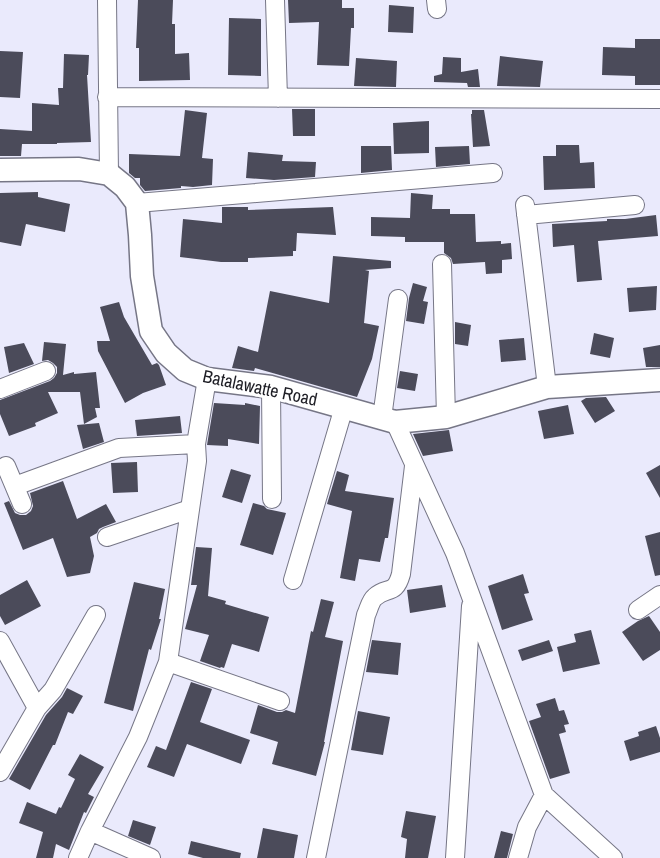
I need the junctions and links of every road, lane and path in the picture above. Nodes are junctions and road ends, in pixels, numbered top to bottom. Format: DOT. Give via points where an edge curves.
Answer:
graph roads {
  1 [pos="106,0"];
  2 [pos="275,0"];
  3 [pos="107,97"];
  4 [pos="278,98"];
  5 [pos="660,99"];
  6 [pos="0,170"];
  7 [pos="493,173"];
  8 [pos="109,174"];
  9 [pos="137,203"];
  10 [pos="635,205"];
  11 [pos="442,264"];
  12 [pos="398,299"];
  13 [pos="46,371"];
  14 [pos="207,379"];
  15 [pos="660,380"];
  16 [pos="271,387"];
  17 [pos="547,387"];
  18 [pos="0,390"];
  19 [pos="344,407"];
  20 [pos="446,417"];
  21 [pos="389,420"];
  22 [pos="196,444"];
  23 [pos="6,466"];
  24 [pos="414,466"];
  25 [pos="15,486"];
  26 [pos="272,499"];
  27 [pos="22,504"];
  28 [pos="190,509"];
  29 [pos="107,537"];
  30 [pos="293,580"];
  31 [pos="660,595"];
  32 [pos="471,598"];
  33 [pos="638,610"];
  34 [pos="96,615"];
  35 [pos="0,641"];
  36 [pos="168,662"];
  37 [pos="280,701"];
  38 [pos="37,708"];
  39 [pos="0,772"];
  40 [pos="544,795"];
  41 [pos="90,831"];
  42 [pos="78,858"];
  43 [pos="151,858"];
  44 [pos="316,858"];
  45 [pos="455,858"];
  46 [pos="518,858"];
  47 [pos="613,858"];
  1 -- 3 [label="street"];
  2 -- 4 [label="street"];
  3 -- 4 [label="street"];
  3 -- 8 [label="street"];
  4 -- 5 [label="street"];
  6 -- 8 [label="street" via="79,169"];
  7 -- 9 [label="street"];
  8 -- 9 [label="street"];
  9 -- 14 [label="street, Batalawatte Road" via="151,331 166,353 185,370"];
  10 -- 17 [label="street" via="526,210"];
  11 -- 20 [label="street"];
  12 -- 21 [label="street"];
  13 -- 18 [label="street"];
  14 -- 16 [label="street, Batalawatte Road"];
  14 -- 22 [label="street"];
  15 -- 17 [label="street, Batalawatte Road"];
  16 -- 19 [label="street, Batalawatte Road"];
  16 -- 26 [label="street"];
  17 -- 20 [label="street, Batalawatte Road"];
  19 -- 21 [label="street, Batalawatte Road"];
  19 -- 30 [label="street"];
  20 -- 21 [label="street, Batalawatte Road"];
  21 -- 24 [label="street"];
  22 -- 25 [label="street" via="119,448"];
  22 -- 28 [label="street"];
  23 -- 25 [label="street"];
  24 -- 32 [label="street" via="455,553"];
  24 -- 44 [label="street" via="399,583 376,596 366,615"];
  25 -- 27 [label="street"];
  28 -- 29 [label="street"];
  28 -- 36 [label="street"];
  31 -- 33 [label="street"];
  32 -- 40 [label="street"];
  32 -- 45 [label="street"];
  34 -- 38 [label="street" via="53,690"];
  35 -- 38 [label="street"];
  36 -- 37 [label="street"];
  36 -- 41 [label="street" via="138,737"];
  38 -- 39 [label="street"];
  40 -- 46 [label="street" via="527,827"];
  40 -- 47 [label="street"];
  41 -- 42 [label="street"];
  41 -- 43 [label="street"];
}
